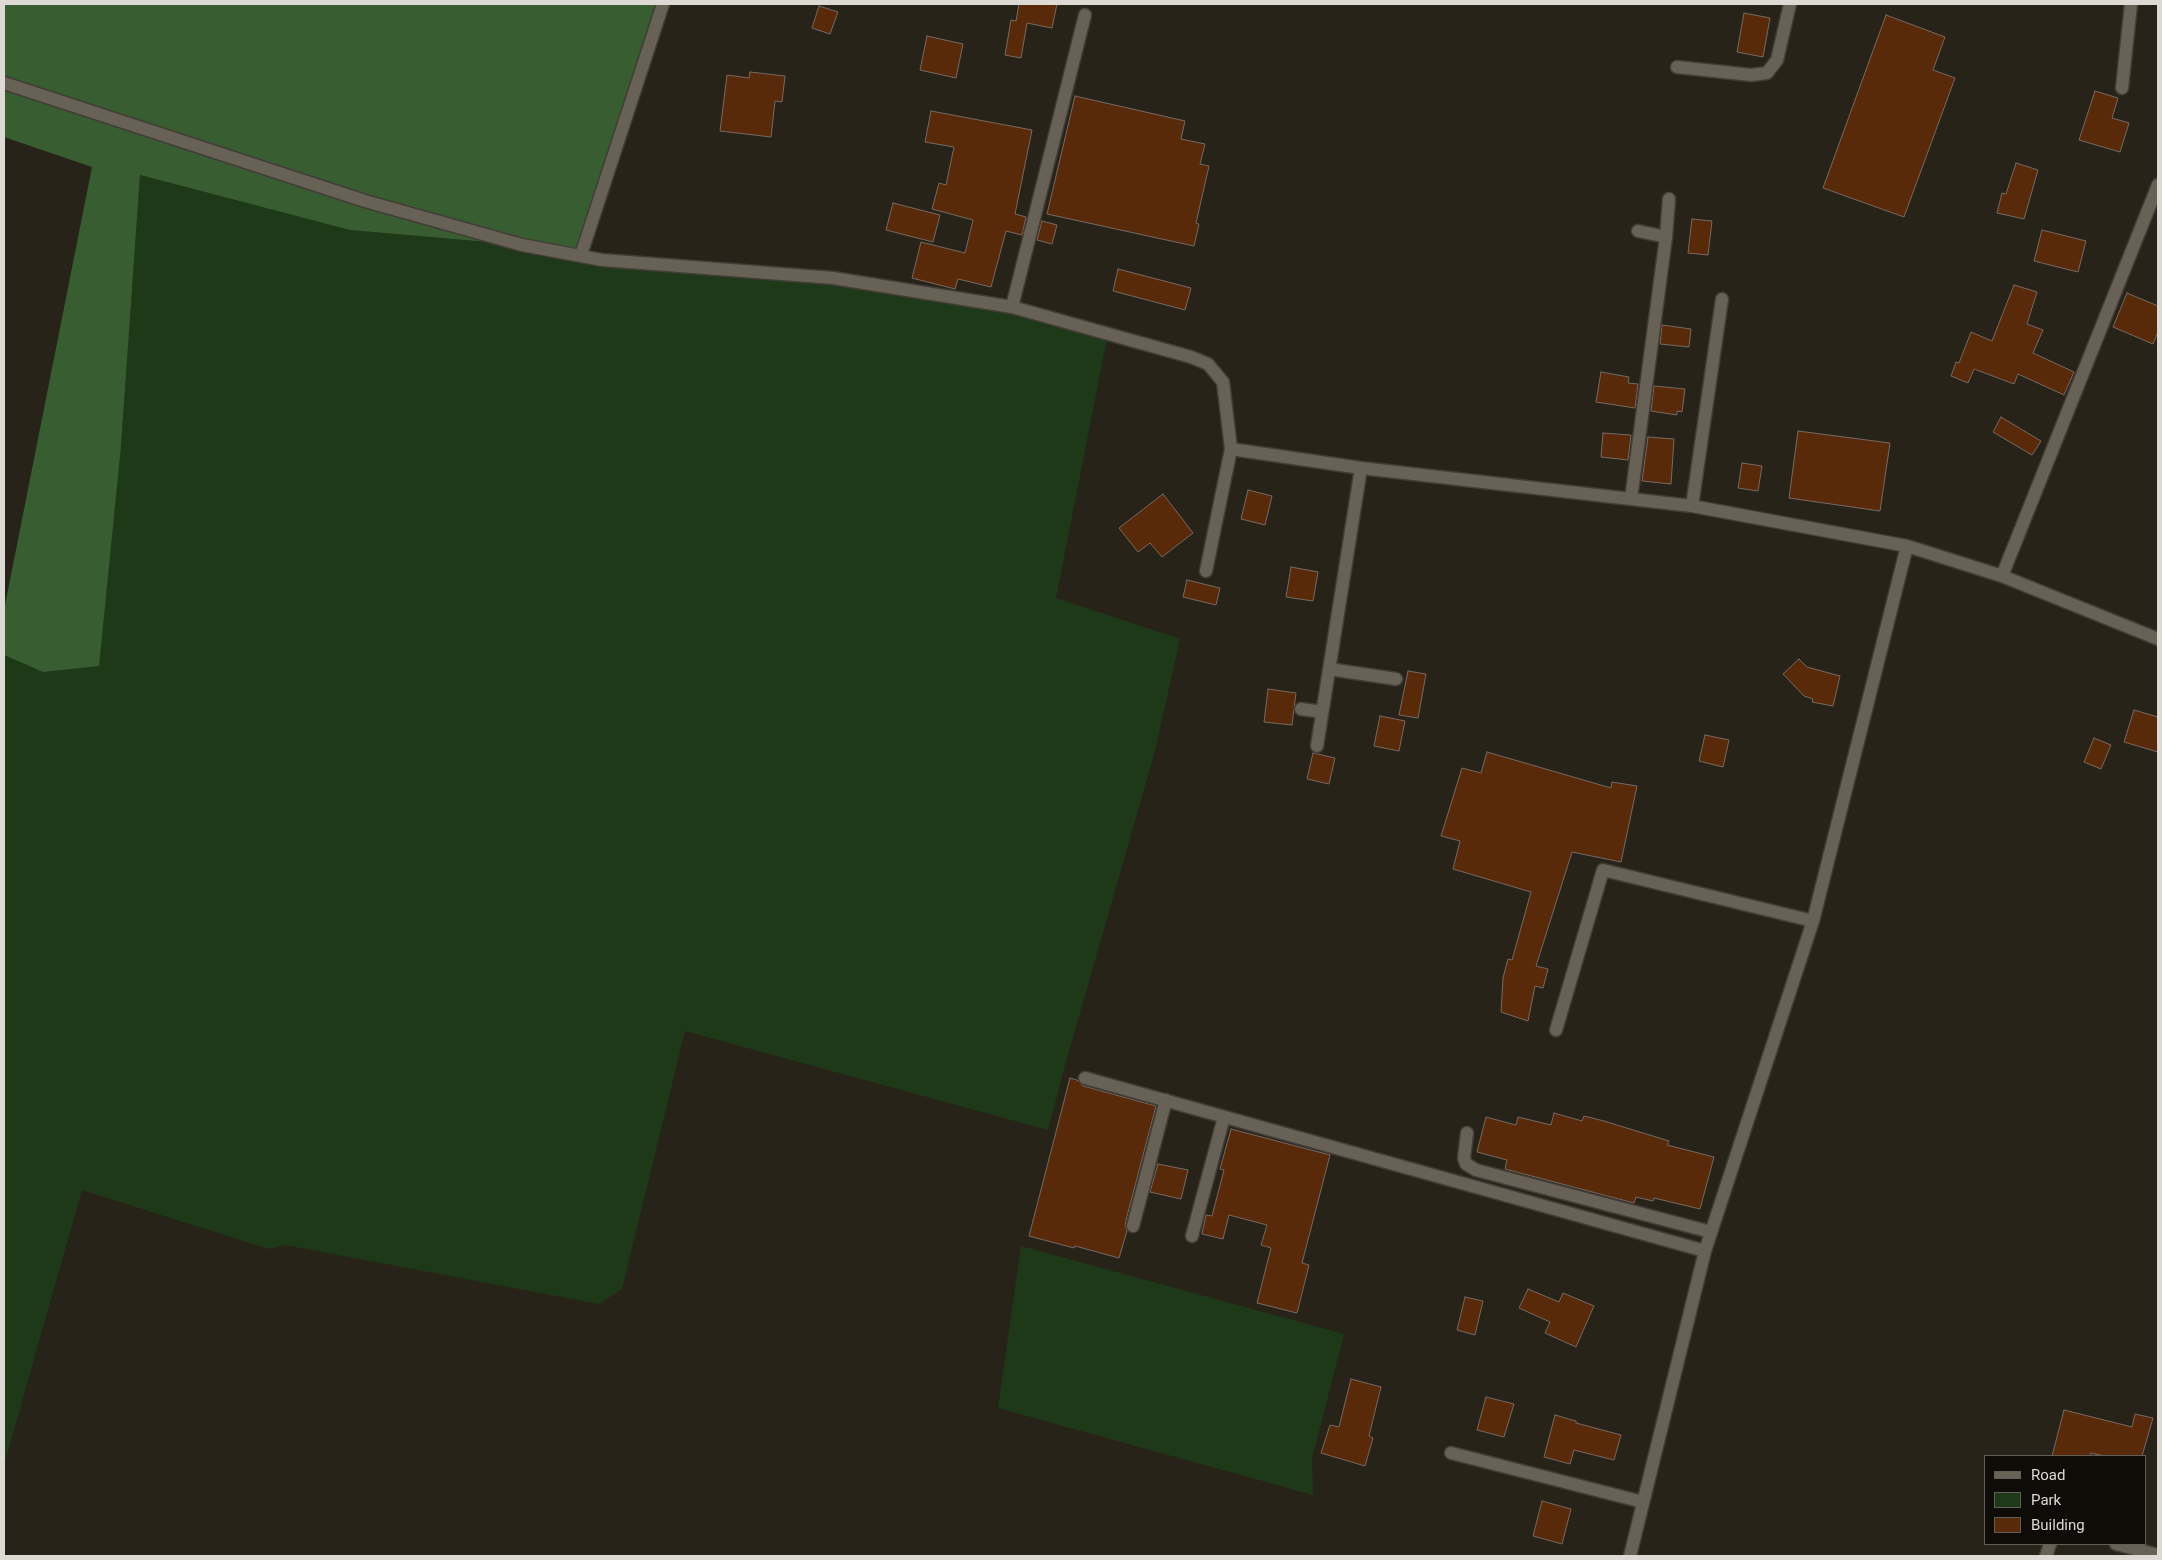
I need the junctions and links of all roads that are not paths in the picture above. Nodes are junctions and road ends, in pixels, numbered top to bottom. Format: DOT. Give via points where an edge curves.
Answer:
graph roads {
  1 [pos="663,4"];
  2 [pos="1790,4"];
  3 [pos="2131,4"];
  4 [pos="1085,15"];
  5 [pos="1677,67"];
  6 [pos="4,83"];
  7 [pos="2122,88"];
  8 [pos="2158,185"];
  9 [pos="1668,199"];
  10 [pos="1638,231"];
  11 [pos="1666,237"];
  12 [pos="581,256"];
  13 [pos="1722,299"];
  14 [pos="1012,307"];
  15 [pos="1232,449"];
  16 [pos="1361,468"];
  17 [pos="1631,499"];
  18 [pos="1692,506"];
  19 [pos="1907,546"];
  20 [pos="1206,571"];
  21 [pos="2002,576"];
  22 [pos="2158,639"];
  23 [pos="1329,669"];
  24 [pos="1396,680"];
  25 [pos="1301,709"];
  26 [pos="1322,712"];
  27 [pos="1317,746"];
  28 [pos="1813,921"];
  29 [pos="1556,1030"];
  30 [pos="1085,1078"];
  31 [pos="1166,1100"];
  32 [pos="1224,1116"];
  33 [pos="1467,1133"];
  34 [pos="1133,1226"];
  35 [pos="1711,1232"];
  36 [pos="1192,1236"];
  37 [pos="1706,1251"];
  38 [pos="1451,1453"];
  39 [pos="1643,1502"];
  40 [pos="2120,1545"];
  41 [pos="2158,1555"];
  42 [pos="1630,1556"];
  1 -- 12 [label="street"];
  2 -- 5 [label="street" via="1777,60 1767,73 1751,76"];
  3 -- 7 [label="street"];
  4 -- 14 [label="street"];
  6 -- 12 [label="street" via="365,200 522,245"];
  8 -- 21 [label="street"];
  9 -- 11 [label="street"];
  10 -- 11 [label="street"];
  11 -- 17 [label="street"];
  12 -- 14 [label="street" via="834,278"];
  13 -- 18 [label="street"];
  14 -- 15 [label="street" via="1208,364 1223,382"];
  15 -- 16 [label="street"];
  15 -- 20 [label="street"];
  16 -- 17 [label="street"];
  16 -- 23 [label="street"];
  17 -- 18 [label="street"];
  18 -- 19 [label="street"];
  19 -- 21 [label="street"];
  19 -- 28 [label="street"];
  21 -- 22 [label="street"];
  23 -- 24 [label="street"];
  23 -- 26 [label="street"];
  25 -- 26 [label="street"];
  26 -- 27 [label="street"];
  28 -- 29 [label="street" via="1603,870"];
  28 -- 35 [label="street"];
  30 -- 31 [label="street"];
  31 -- 32 [label="street"];
  31 -- 34 [label="street"];
  32 -- 36 [label="street"];
  32 -- 37 [label="street"];
  33 -- 35 [label="street" via="1464,1158 1466,1164 1476,1170"];
  35 -- 37 [label="street"];
  37 -- 39 [label="street"];
  38 -- 39 [label="street"];
  39 -- 42 [label="street"];
  40 -- 41 [label="street"];
}
